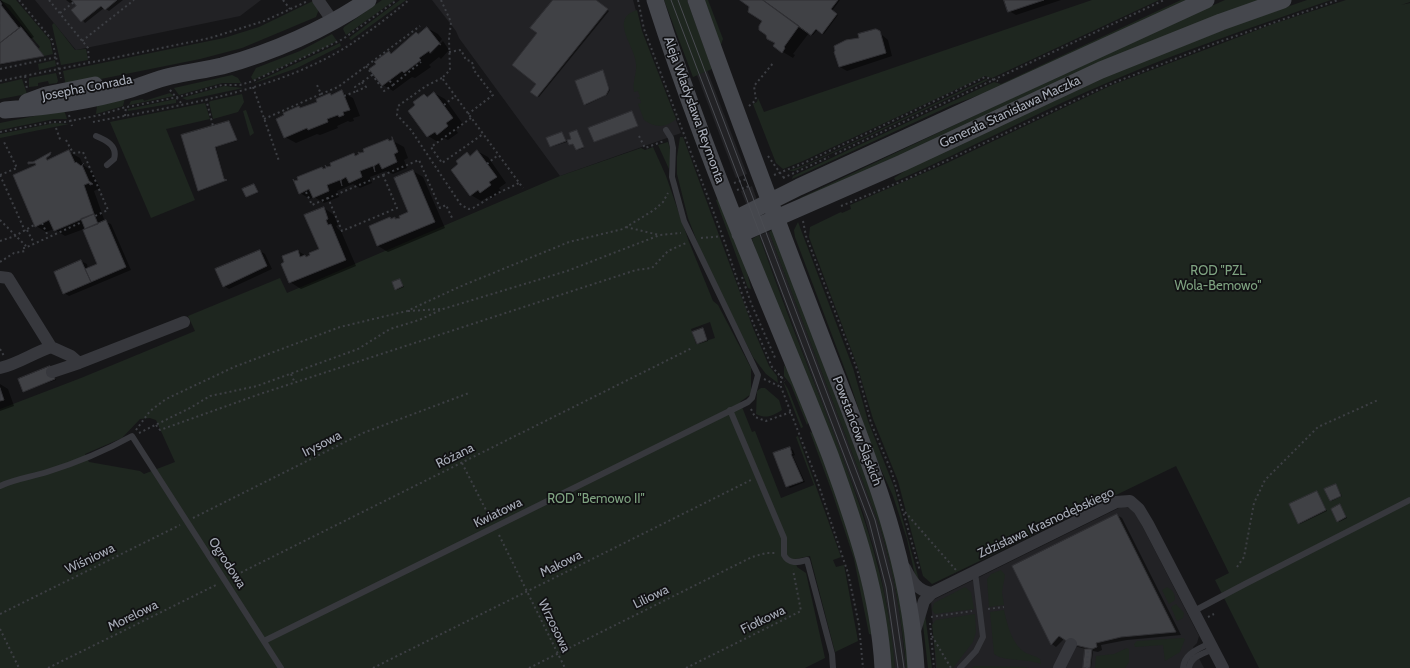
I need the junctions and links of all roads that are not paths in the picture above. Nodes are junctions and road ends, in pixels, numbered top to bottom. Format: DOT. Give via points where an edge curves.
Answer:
graph roads {
  1 [pos="318,0"];
  2 [pos="356,0"];
  3 [pos="368,0"];
  4 [pos="655,0"];
  5 [pos="696,0"];
  6 [pos="1206,0"];
  7 [pos="1283,0"];
  8 [pos="332,20"];
  9 [pos="2,110"];
  10 [pos="666,130"];
  11 [pos="96,136"];
  12 [pos="107,165"];
  13 [pos="770,202"];
  14 [pos="776,218"];
  15 [pos="734,229"];
  16 [pos="0,277"];
  17 [pos="184,322"];
  18 [pos="50,347"];
  19 [pos="3,363"];
  20 [pos="79,363"];
  21 [pos="52,372"];
  22 [pos="730,410"];
  23 [pos="0,486"];
  24 [pos="1410,500"];
  25 [pos="901,562"];
  26 [pos="975,572"];
  27 [pos="932,592"];
  28 [pos="1194,612"];
  29 [pos="914,634"];
  30 [pos="264,641"];
  31 [pos="1072,644"];
  32 [pos="1212,646"];
  33 [pos="281,668"];
  34 [pos="833,668"];
  35 [pos="883,668"];
  36 [pos="916,668"];
  37 [pos="960,668"];
  38 [pos="1059,668"];
  39 [pos="1183,668"];
  40 [pos="1189,668"];
  41 [pos="1223,668"];
  1 -- 8 [label="street"];
  2 -- 8 [label="main road, Josepha Conrada"];
  3 -- 8 [label="main road, Josepha Conrada"];
  4 -- 15 [label="main road, Aleja Władysława Reymonta" via="677,68 723,187"];
  5 -- 13 [label="main road"];
  6 -- 13 [label="main road, Generała Stanisława Maczka"];
  7 -- 14 [label="main road, Generała Stanisława Maczka" via="1129,58"];
  8 -- 9 [label="main road, Josepha Conrada" via="254,56 216,67 170,76 124,79 66,97 36,98"];
  10 -- 22 [label="lane, Kwiatowa" via="673,148 672,177 684,221 758,375 754,393 744,404"];
  11 -- 12 [label="lane" via="109,142 114,152 114,159"];
  13 -- 14 [label="main road, Powstańców Śląskich"];
  13 -- 15 [label="main road, Generała Stanisława Maczka"];
  14 -- 15 [label="main road, Generała Stanisława Maczka"];
  14 -- 25 [label="main road, Powstańców Śląskich" via="876,481"];
  15 -- 35 [label="main road" via="807,394 849,506 878,616"];
  16 -- 18 [label="street" via="5,276 9,280"];
  17 -- 20 [label="street"];
  18 -- 19 [label="street" via="10,365"];
  18 -- 20 [label="street" via="71,356"];
  20 -- 21 [label="street"];
  22 -- 30 [label="lane, Kwiatowa"];
  22 -- 34 [label="lane" via="784,538 786,559 796,562 807,560 832,654"];
  23 -- 30 [label="lane, Ogrodowa" via="82,460 132,436"];
  24 -- 28 [label="lane"];
  25 -- 27 [label="street" via="913,582 926,592"];
  25 -- 29 [label="main road, Powstańców Śląskich"];
  26 -- 27 [label="street, Zdzisława Krasnodębskiego"];
  26 -- 28 [label="street, Zdzisława Krasnodębskiego" via="1116,502 1130,501 1139,508"];
  26 -- 37 [label="lane" via="982,637 976,651"];
  27 -- 29 [label="street" via="924,601"];
  28 -- 32 [label="street, Zdzisława Krasnodębskiego"];
  29 -- 36 [label="main road, Powstańców Śląskich"];
  30 -- 33 [label="lane, Ogrodowa"];
  31 -- 38 [label="street"];
  32 -- 39 [label="lane" via="1188,656"];
  32 -- 40 [label="lane" via="1195,657"];
  32 -- 41 [label="street, Zdzisława Krasnodębskiego"];
}
